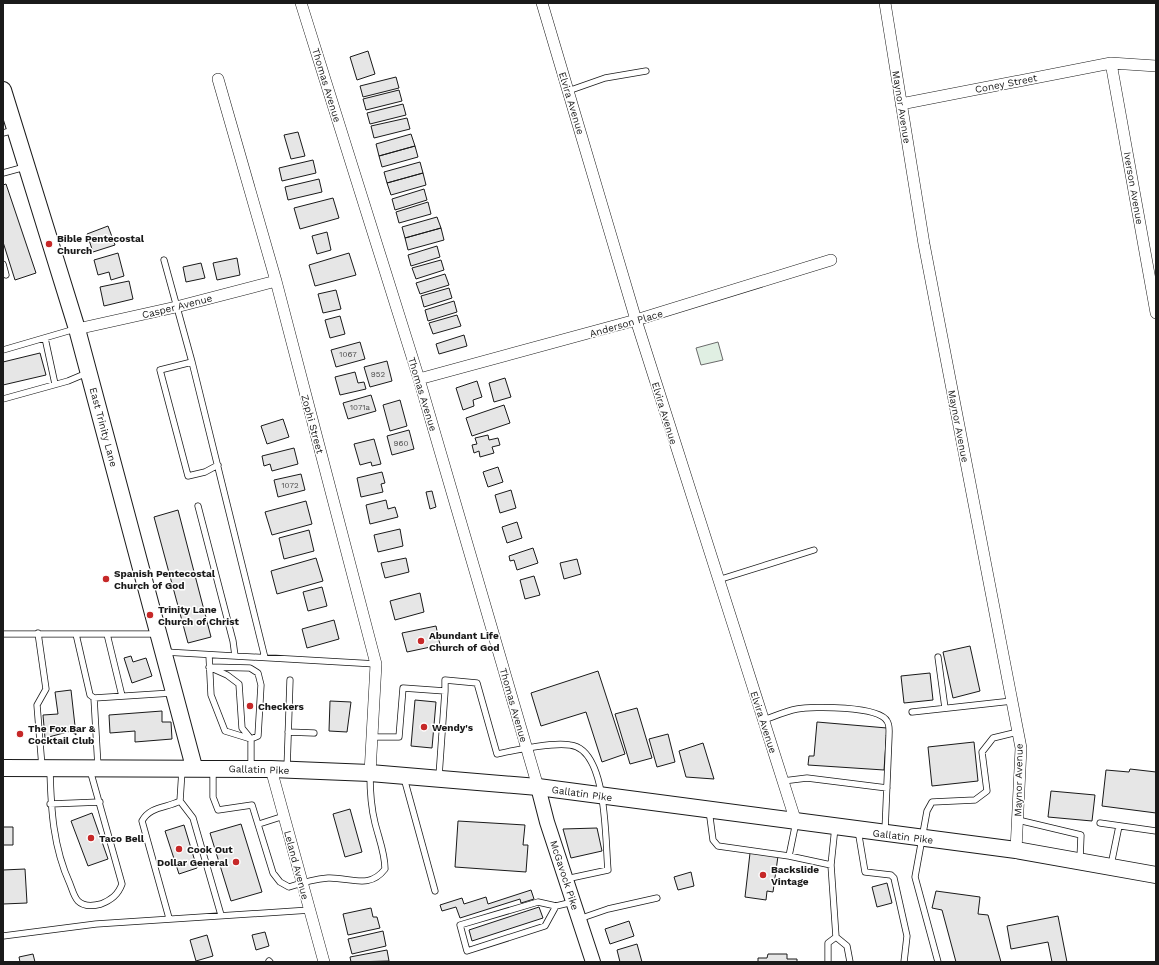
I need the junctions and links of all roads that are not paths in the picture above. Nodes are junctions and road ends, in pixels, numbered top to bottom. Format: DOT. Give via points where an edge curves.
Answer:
graph roads {
  1 [pos="301,3"];
  2 [pos="542,3"];
  3 [pos="885,3"];
  4 [pos="1111,63"];
  5 [pos="1156,66"];
  6 [pos="646,71"];
  7 [pos="218,79"];
  8 [pos="3,90"];
  9 [pos="568,91"];
  10 [pos="901,104"];
  11 [pos="9,131"];
  12 [pos="27,166"];
  13 [pos="3,173"];
  14 [pos="164,260"];
  15 [pos="831,260"];
  16 [pos="3,264"];
  17 [pos="6,276"];
  18 [pos="276,281"];
  19 [pos="176,307"];
  20 [pos="1156,313"];
  21 [pos="636,320"];
  22 [pos="77,329"];
  23 [pos="44,338"];
  24 [pos="3,350"];
  25 [pos="192,362"];
  26 [pos="89,372"];
  27 [pos="419,379"];
  28 [pos="55,384"];
  29 [pos="3,399"];
  30 [pos="218,464"];
  31 [pos="198,506"];
  32 [pos="814,550"];
  33 [pos="718,580"];
  34 [pos="38,633"];
  35 [pos="3,634"];
  36 [pos="76,634"];
  37 [pos="107,634"];
  38 [pos="159,634"];
  39 [pos="164,652"];
  40 [pos="209,655"];
  41 [pos="235,656"];
  42 [pos="938,657"];
  43 [pos="266,658"];
  44 [pos="376,664"];
  45 [pos="209,667"];
  46 [pos="290,680"];
  47 [pos="445,692"];
  48 [pos="174,693"];
  49 [pos="122,696"];
  50 [pos="94,698"];
  51 [pos="1012,701"];
  52 [pos="945,708"];
  53 [pos="912,712"];
  54 [pos="764,720"];
  55 [pos="288,732"];
  56 [pos="1018,732"];
  57 [pos="314,733"];
  58 [pos="372,737"];
  59 [pos="251,739"];
  60 [pos="527,748"];
  61 [pos="46,767"];
  62 [pos="94,767"];
  63 [pos="188,767"];
  64 [pos="3,768"];
  65 [pos="213,768"];
  66 [pos="251,768"];
  67 [pos="279,769"];
  68 [pos="370,773"];
  69 [pos="403,776"];
  70 [pos="439,779"];
  71 [pos="783,781"];
  72 [pos="538,787"];
  73 [pos="887,788"];
  74 [pos="601,796"];
  75 [pos="180,801"];
  76 [pos="100,802"];
  77 [pos="50,804"];
  78 [pos="708,810"];
  79 [pos="284,816"];
  80 [pos="1018,820"];
  81 [pos="796,822"];
  82 [pos="1100,823"];
  83 [pos="259,824"];
  84 [pos="1119,826"];
  85 [pos="835,827"];
  86 [pos="858,830"];
  87 [pos="1156,831"];
  88 [pos="885,833"];
  89 [pos="922,838"];
  90 [pos="1016,850"];
  91 [pos="789,856"];
  92 [pos="1080,861"];
  93 [pos="831,866"];
  94 [pos="1110,867"];
  95 [pos="1156,875"];
  96 [pos="566,879"];
  97 [pos="302,883"];
  98 [pos="435,890"];
  99 [pos="657,898"];
  100 [pos="573,901"];
  101 [pos="556,906"];
  102 [pos="310,910"];
  103 [pos="221,915"];
  104 [pos="169,918"];
  105 [pos="579,919"];
  106 [pos="3,936"];
  107 [pos="836,937"];
  108 [pos="324,962"];
  109 [pos="593,962"];
  110 [pos="828,962"];
  111 [pos="850,962"];
  112 [pos="904,962"];
  113 [pos="938,962"];
  1 -- 27 [label="street, Thomas Avenue"];
  2 -- 9 [label="street, Elvira Avenue"];
  3 -- 10 [label="street, Maynor Avenue"];
  4 -- 5 [label="street, Coney Street"];
  4 -- 10 [label="street, Coney Street"];
  4 -- 20 [label="street, Iverson Avenue"];
  6 -- 9 [label="lane" via="605,78"];
  7 -- 18 [label="street, Zophi Street"];
  8 -- 11 [label="main road, East Trinity Lane"];
  9 -- 21 [label="street, Elvira Avenue"];
  10 -- 51 [label="street, Maynor Avenue" via="924,244"];
  11 -- 12 [label="main road, East Trinity Lane"];
  12 -- 13 [label="lane"];
  12 -- 22 [label="main road, East Trinity Lane"];
  14 -- 19 [label="lane"];
  15 -- 21 [label="street, Anderson Place"];
  16 -- 17 [label="lane"];
  18 -- 19 [label="street, Casper Avenue"];
  18 -- 44 [label="street, Zophi Street"];
  19 -- 22 [label="street, Casper Avenue"];
  19 -- 25 [label="lane"];
  21 -- 27 [label="street, Anderson Place"];
  21 -- 33 [label="street, Elvira Avenue"];
  22 -- 23 [label="lane"];
  22 -- 26 [label="main road, East Trinity Lane"];
  23 -- 24 [label="lane"];
  23 -- 28 [label="lane"];
  25 -- 30 [label="lane"];
  25 -- 30 [label="lane" via="160,370 188,476 205,472"];
  26 -- 28 [label="lane"];
  26 -- 38 [label="main road, East Trinity Lane"];
  27 -- 60 [label="street, Thomas Avenue"];
  28 -- 29 [label="lane"];
  30 -- 43 [label="lane"];
  31 -- 41 [label="lane"];
  32 -- 33 [label="lane"];
  33 -- 54 [label="street, Elvira Avenue"];
  34 -- 35 [label="lane"];
  34 -- 36 [label="lane"];
  34 -- 61 [label="lane" via="46,689 37,705"];
  36 -- 37 [label="lane"];
  36 -- 50 [label="lane" via="90,695"];
  37 -- 38 [label="lane"];
  37 -- 49 [label="lane"];
  38 -- 39 [label="main road, East Trinity Lane"];
  39 -- 40 [label="lane"];
  39 -- 48 [label="main road, East Trinity Lane"];
  40 -- 41 [label="lane"];
  40 -- 45 [label="lane"];
  41 -- 43 [label="lane"];
  42 -- 52 [label="lane"];
  43 -- 44 [label="lane"];
  44 -- 58 [label="street, Zophi Street"];
  45 -- 59 [label="lane" via="227,675 238,684 242,728"];
  45 -- 59 [label="lane" via="211,695 224,730"];
  45 -- 59 [label="lane" via="250,668 258,673 261,685 258,736"];
  46 -- 55 [label="lane"];
  47 -- 58 [label="lane" via="403,688 399,737"];
  47 -- 60 [label="lane" via="446,680 476,683 497,754"];
  47 -- 70 [label="lane"];
  48 -- 49 [label="lane"];
  48 -- 63 [label="main road, East Trinity Lane"];
  49 -- 50 [label="lane"];
  50 -- 62 [label="lane"];
  51 -- 52 [label="lane"];
  51 -- 56 [label="street, Maynor Avenue"];
  52 -- 53 [label="lane"];
  54 -- 71 [label="street, Elvira Avenue"];
  54 -- 73 [label="lane" via="795,709 810,707 868,710 883,716 889,725"];
  55 -- 57 [label="lane"];
  55 -- 67 [label="lane"];
  56 -- 80 [label="street, Maynor Avenue" via="1021,748"];
  56 -- 89 [label="lane" via="993,738 982,752 987,791 976,800 932,802 927,811"];
  58 -- 68 [label="street, Zophi Street"];
  59 -- 66 [label="lane"];
  60 -- 72 [label="street, Thomas Avenue"];
  60 -- 74 [label="lane" via="571,745 584,751 597,772"];
  61 -- 62 [label="main road, Gallatin Pike"];
  61 -- 64 [label="main road, Gallatin Pike"];
  61 -- 77 [label="lane"];
  62 -- 63 [label="main road, Gallatin Pike"];
  62 -- 76 [label="lane"];
  63 -- 65 [label="main road, Gallatin Pike"];
  63 -- 75 [label="lane"];
  65 -- 66 [label="main road, Gallatin Pike"];
  65 -- 83 [label="lane" via="213,797 218,810 252,805"];
  66 -- 67 [label="main road, Gallatin Pike"];
  67 -- 68 [label="main road, Gallatin Pike"];
  67 -- 79 [label="street, Leland Avenue"];
  68 -- 69 [label="main road, Gallatin Pike"];
  68 -- 97 [label="lane" via="371,804 385,859 385,869 379,877 369,881 326,878"];
  69 -- 70 [label="main road, Gallatin Pike"];
  69 -- 98 [label="lane"];
  70 -- 72 [label="main road, Gallatin Pike"];
  71 -- 73 [label="lane" via="807,778"];
  71 -- 81 [label="street, Elvira Avenue"];
  72 -- 74 [label="main road, Gallatin Pike"];
  72 -- 96 [label="street, McGavock Pike"];
  73 -- 88 [label="lane"];
  74 -- 78 [label="main road, Gallatin Pike"];
  74 -- 96 [label="lane" via="608,870"];
  75 -- 103 [label="lane" via="193,818"];
  75 -- 104 [label="lane" via="153,810 142,821"];
  76 -- 77 [label="lane"];
  76 -- 77 [label="lane" via="122,884 116,896 92,906 78,900 66,876 56,841"];
  78 -- 81 [label="main road, Gallatin Pike"];
  78 -- 91 [label="lane" via="715,844"];
  79 -- 83 [label="lane"];
  79 -- 97 [label="street, Leland Avenue"];
  80 -- 90 [label="street, Maynor Avenue"];
  80 -- 92 [label="lane" via="1082,835"];
  81 -- 85 [label="main road, Gallatin Pike"];
  81 -- 91 [label="lane"];
  82 -- 84 [label="lane"];
  83 -- 97 [label="lane" via="273,874 289,887"];
  84 -- 87 [label="lane"];
  84 -- 94 [label="lane"];
  85 -- 86 [label="main road, Gallatin Pike"];
  85 -- 93 [label="lane"];
  86 -- 88 [label="main road, Gallatin Pike"];
  86 -- 112 [label="lane" via="865,872 891,874 894,878 907,936"];
  88 -- 89 [label="main road, Gallatin Pike"];
  89 -- 90 [label="main road, Gallatin Pike"];
  89 -- 113 [label="lane" via="915,877"];
  90 -- 92 [label="main road, Gallatin Pike"];
  91 -- 93 [label="lane"];
  92 -- 94 [label="main road, Gallatin Pike"];
  93 -- 107 [label="lane"];
  94 -- 95 [label="main road, Gallatin Pike"];
  96 -- 100 [label="street, McGavock Pike"];
  97 -- 102 [label="street, Leland Avenue"];
  99 -- 105 [label="lane" via="608,909"];
  100 -- 101 [label="lane"];
  100 -- 105 [label="street, McGavock Pike"];
  101 -- 101 [label="lane" via="538,902 460,924 467,951 545,926"];
  102 -- 103 [label="lane"];
  102 -- 108 [label="street, Leland Avenue"];
  103 -- 104 [label="lane"];
  104 -- 106 [label="lane"];
  105 -- 109 [label="street, McGavock Pike"];
  107 -- 110 [label="lane" via="828,943"];
  107 -- 111 [label="lane" via="846,946"];
}
